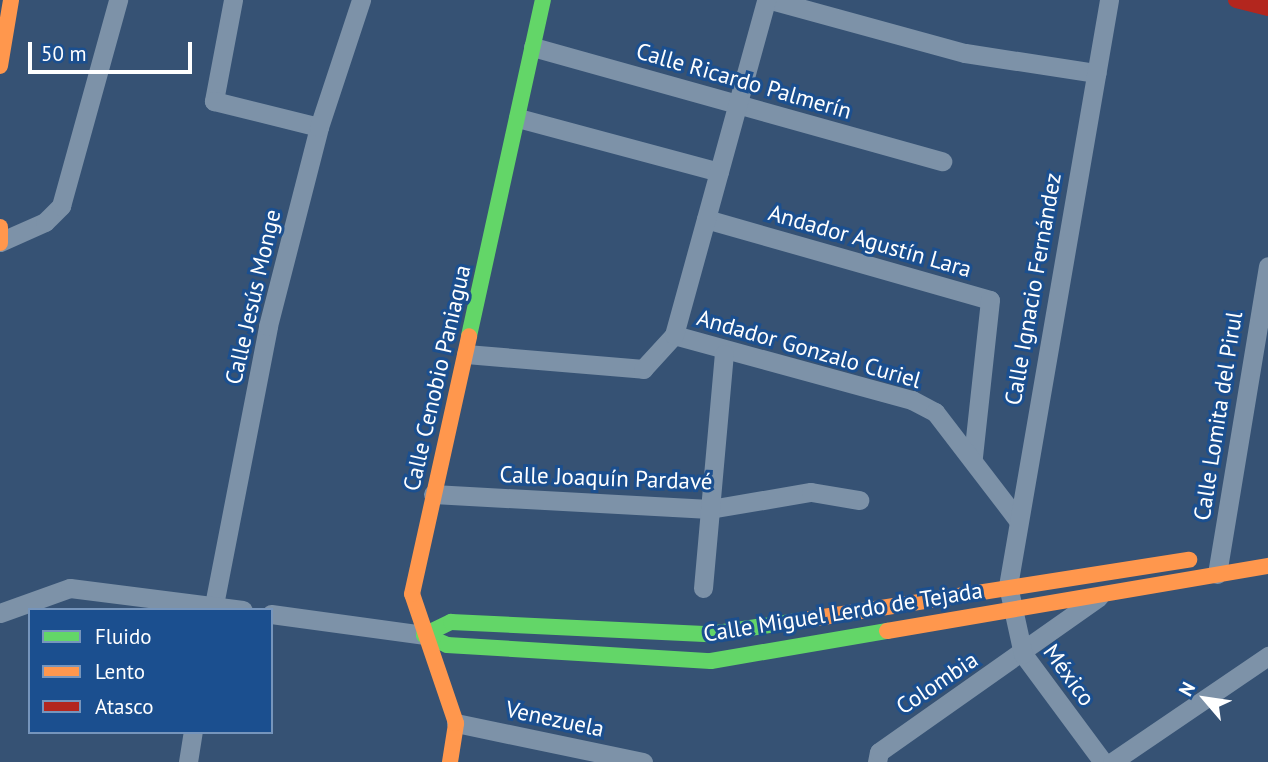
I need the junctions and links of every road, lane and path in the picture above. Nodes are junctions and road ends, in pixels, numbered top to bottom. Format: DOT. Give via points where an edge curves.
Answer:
graph roads {
  1 [pos="12,0"];
  2 [pos="118,0"];
  3 [pos="361,0"];
  4 [pos="543,0"];
  5 [pos="768,0"];
  6 [pos="1109,0"];
  7 [pos="1236,0"];
  8 [pos="230,1"];
  9 [pos="1268,8"];
  10 [pos="533,47"];
  11 [pos="0,66"];
  12 [pos="1096,73"];
  13 [pos="737,107"];
  14 [pos="518,118"];
  15 [pos="318,127"];
  16 [pos="942,161"];
  17 [pos="719,172"];
  18 [pos="706,219"];
  19 [pos="0,228"];
  20 [pos="0,242"];
  21 [pos="1268,266"];
  22 [pos="674,335"];
  23 [pos="466,354"];
  24 [pos="724,354"];
  25 [pos="974,457"];
  26 [pos="433,494"];
  27 [pos="859,500"];
  28 [pos="710,509"];
  29 [pos="1017,519"];
  30 [pos="1268,548"];
  31 [pos="1219,565"];
  32 [pos="1268,566"];
  33 [pos="1008,586"];
  34 [pos="703,587"];
  35 [pos="1104,594"];
  36 [pos="884,606"];
  37 [pos="214,608"];
  38 [pos="1010,610"];
  39 [pos="0,613"];
  40 [pos="273,614"];
  41 [pos="596,628"];
  42 [pos="887,631"];
  43 [pos="710,634"];
  44 [pos="424,635"];
  45 [pos="594,654"];
  46 [pos="1023,654"];
  47 [pos="1268,656"];
  48 [pos="711,661"];
  49 [pos="456,723"];
  50 [pos="192,734"];
  51 [pos="878,757"];
  52 [pos="188,762"];
  53 [pos="450,762"];
  54 [pos="643,762"];
  55 [pos="1103,762"];
  56 [pos="1112,762"];
  1 -- 11 [label="street"];
  2 -- 20 [label="street" via="108,55 61,206 45,222"];
  3 -- 15 [label="street, Calle Jesús Monge"];
  4 -- 10 [label="street, Calle Cenobio Paniagua"];
  5 -- 12 [label="street" via="965,53"];
  5 -- 13 [label="street"];
  6 -- 12 [label="street, Calle Ignacio Fernández"];
  7 -- 9 [label="street"];
  8 -- 15 [label="street" via="214,101"];
  10 -- 13 [label="street, Calle Ricardo Palmerín"];
  10 -- 14 [label="street, Calle Cenobio Paniagua"];
  12 -- 29 [label="street, Calle Ignacio Fernández"];
  13 -- 16 [label="street, Calle Ricardo Palmerín"];
  13 -- 17 [label="street"];
  14 -- 17 [label="street"];
  14 -- 23 [label="street, Calle Cenobio Paniagua"];
  15 -- 37 [label="street, Calle Jesús Monge" via="268,326"];
  17 -- 18 [label="street"];
  18 -- 22 [label="street"];
  18 -- 25 [label="street, Andador Agustín Lara" via="990,300"];
  19 -- 20 [label="street"];
  21 -- 31 [label="street, Calle Lomita del Pirul"];
  22 -- 23 [label="street, Andador Gonzalo Curiel" via="643,369"];
  22 -- 24 [label="street, Andador Gonzalo Curiel"];
  23 -- 26 [label="street, Calle Cenobio Paniagua"];
  24 -- 25 [label="street, Andador Gonzalo Curiel" via="912,400 934,412"];
  24 -- 28 [label="street"];
  25 -- 29 [label="street, Andador Gonzalo Curiel"];
  26 -- 28 [label="street, Calle Joaquín Pardavé"];
  26 -- 44 [label="street, Calle Cenobio Paniagua" via="412,594"];
  27 -- 28 [label="street, Calle Joaquín Pardavé" via="811,492"];
  28 -- 34 [label="street"];
  29 -- 33 [label="street, Calle Ignacio Fernández"];
  30 -- 31 [label="street, Calle Miguel Lerdo de Tejada"];
  31 -- 32 [label="street, Calle Miguel Lerdo de Tejada"];
  31 -- 33 [label="street, Calle Miguel Lerdo de Tejada"];
  31 -- 35 [label="street, Calle Miguel Lerdo de Tejada"];
  33 -- 36 [label="street, Calle Miguel Lerdo de Tejada"];
  33 -- 38 [label="street, México"];
  35 -- 38 [label="street, Calle Miguel Lerdo de Tejada"];
  35 -- 46 [label="street, Colombia"];
  36 -- 42 [label="street"];
  36 -- 43 [label="street, Calle Miguel Lerdo de Tejada"];
  37 -- 39 [label="street" via="70,588"];
  38 -- 42 [label="street, Calle Miguel Lerdo de Tejada"];
  38 -- 46 [label="street, México"];
  40 -- 44 [label="street, Calle Miguel Lerdo de Tejada"];
  41 -- 43 [label="street, Calle Miguel Lerdo de Tejada"];
  41 -- 44 [label="street, Calle Miguel Lerdo de Tejada" via="451,622"];
  41 -- 45 [label="street"];
  42 -- 48 [label="street, Calle Miguel Lerdo de Tejada"];
  43 -- 48 [label="street"];
  44 -- 45 [label="street, Calle Miguel Lerdo de Tejada" via="447,645"];
  44 -- 49 [label="street, Calle Cenobio Paniagua"];
  45 -- 48 [label="street, Calle Miguel Lerdo de Tejada"];
  46 -- 51 [label="street, Colombia"];
  46 -- 55 [label="street, México"];
  47 -- 56 [label="street"];
  49 -- 53 [label="street, Calle Cenobio Paniagua"];
  49 -- 54 [label="street, Venezuela"];
  50 -- 52 [label="street"];
}
